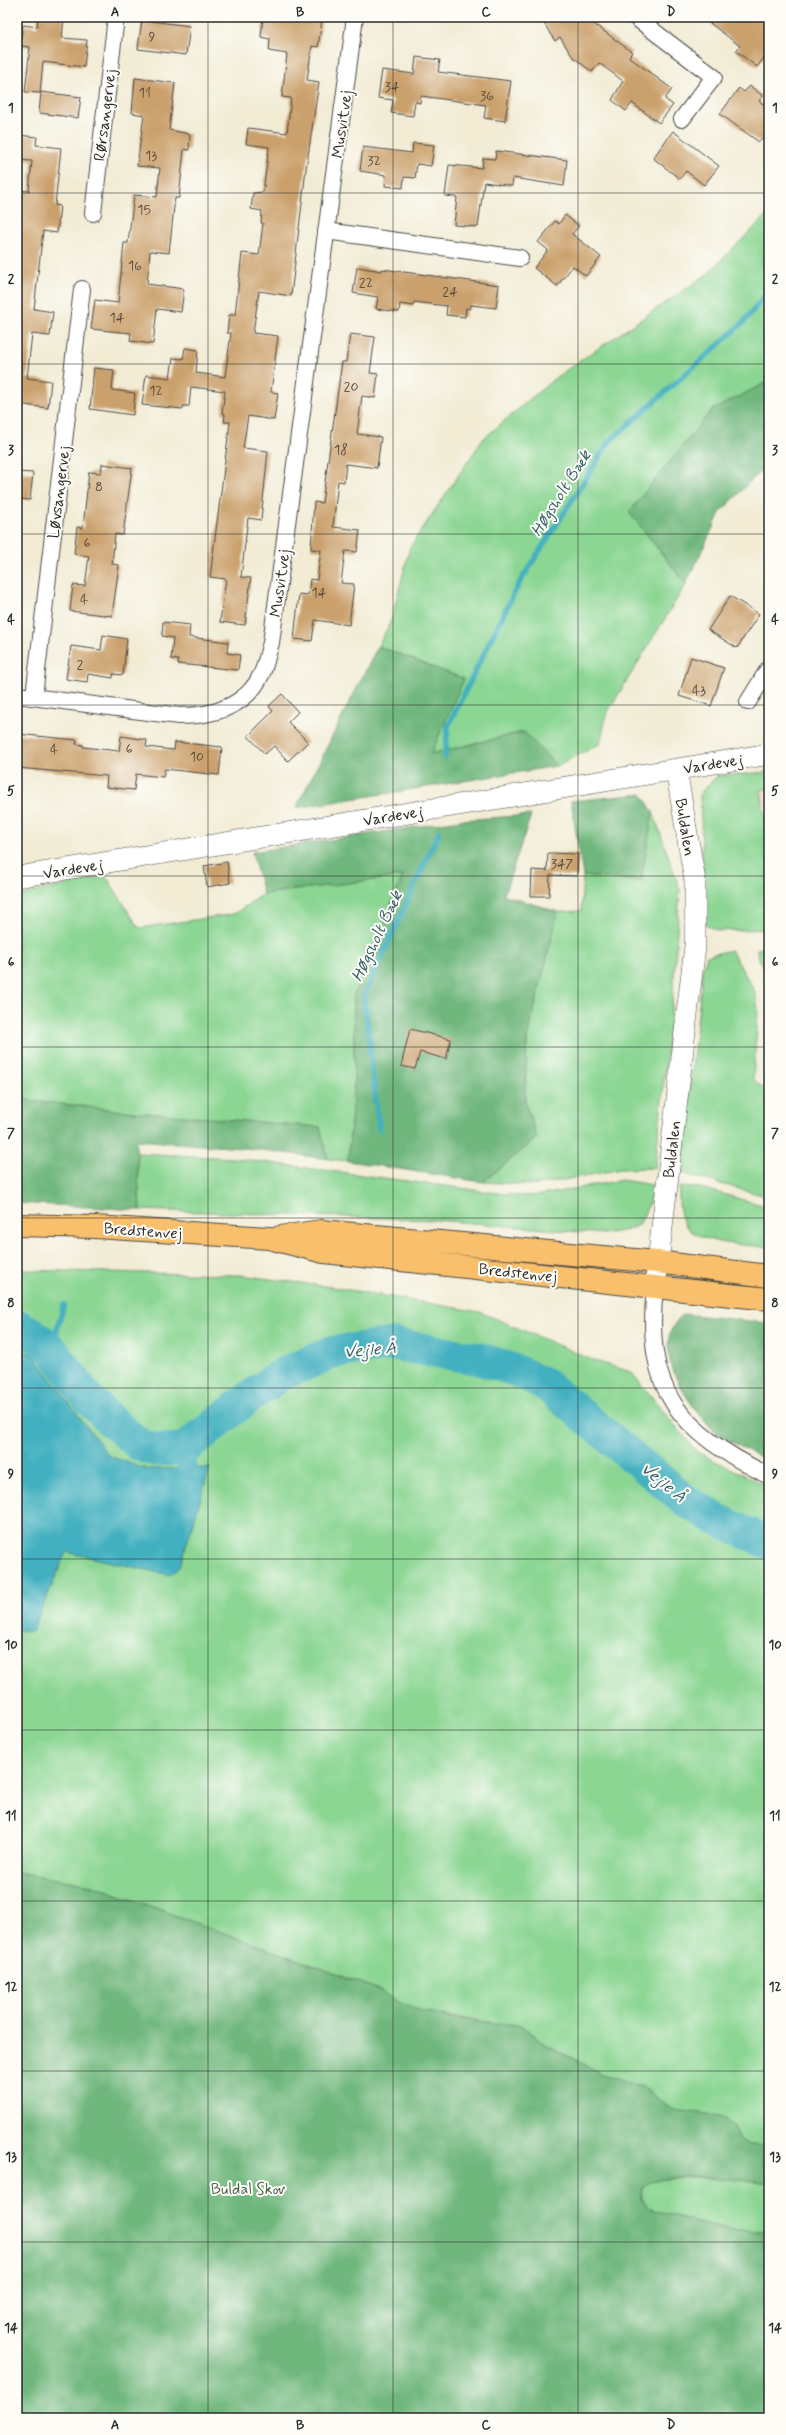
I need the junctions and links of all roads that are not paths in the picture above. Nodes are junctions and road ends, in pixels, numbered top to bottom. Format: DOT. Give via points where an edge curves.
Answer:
graph roads {
  1 [pos="116,17"];
  2 [pos="355,17"];
  3 [pos="635,17"];
  4 [pos="682,119"];
  5 [pos="93,213"];
  6 [pos="326,231"];
  7 [pos="520,258"];
  8 [pos="82,288"];
  9 [pos="769,668"];
  10 [pos="17,695"];
  11 [pos="34,696"];
  12 [pos="748,702"];
  13 [pos="769,754"];
  14 [pos="676,770"];
  15 [pos="17,877"];
  16 [pos="17,1225"];
  17 [pos="269,1238"];
  18 [pos="657,1262"];
  19 [pos="769,1276"];
  20 [pos="655,1287"];
  21 [pos="769,1299"];
  22 [pos="769,1476"];
  1 -- 5 [label="street, Rørsangervej"];
  2 -- 6 [label="street, Musvitvej"];
  3 -- 4 [label="street" via="714,77"];
  6 -- 7 [label="street"];
  6 -- 11 [label="street, Musvitvej" via="271,643 262,673 242,697 222,711 204,716 180,716"];
  8 -- 11 [label="street, Løvsangervej"];
  9 -- 12 [label="street"];
  10 -- 11 [label="street, Musvitvej"];
  13 -- 14 [label="street, Vardevej"];
  14 -- 15 [label="street, Vardevej"];
  14 -- 18 [label="street, Buldalen" via="695,881 695,946"];
  16 -- 17 [label="highway, Bredstenvej" via="96,1227"];
  17 -- 18 [label="highway, Bredstenvej" via="321,1231"];
  17 -- 20 [label="highway, Bredstenvej" via="324,1252"];
  18 -- 19 [label="highway, Bredstenvej"];
  18 -- 20 [label="street, Buldalen"];
  20 -- 21 [label="highway, Bredstenvej"];
  20 -- 22 [label="street, Buldalen" via="652,1316 654,1359 666,1394 688,1422 711,1442"];
}
